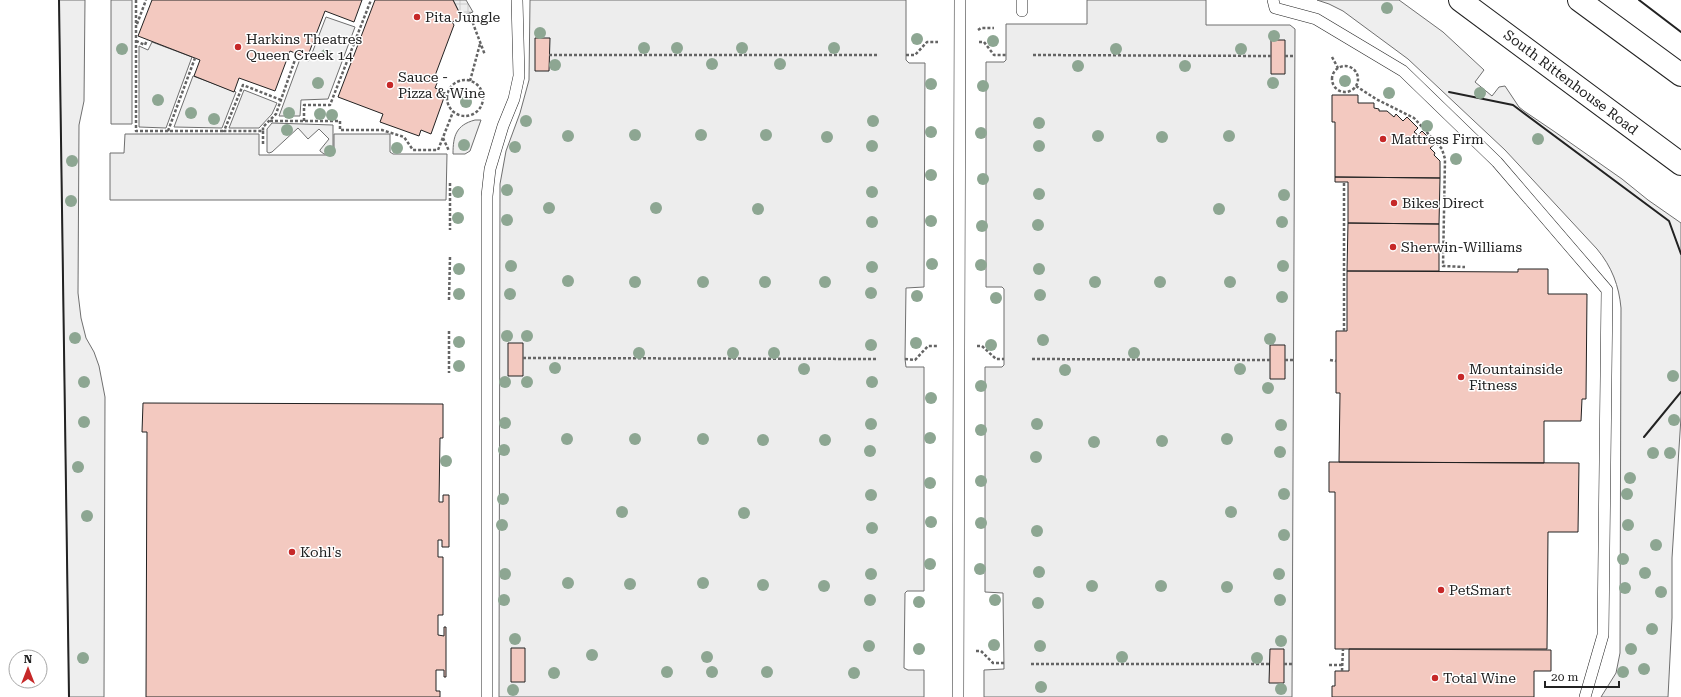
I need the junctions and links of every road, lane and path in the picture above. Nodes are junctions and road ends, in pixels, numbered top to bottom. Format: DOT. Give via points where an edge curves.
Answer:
graph roads {
  1 [pos="136,0"];
  2 [pos="146,0"];
  3 [pos="371,0"];
  4 [pos="517,0"];
  5 [pos="960,0"];
  6 [pos="1460,0"];
  7 [pos="1579,0"];
  8 [pos="1274,4"];
  9 [pos="469,13"];
  10 [pos="136,26"];
  11 [pos="994,28"];
  12 [pos="977,34"];
  13 [pos="977,38"];
  14 [pos="147,40"];
  15 [pos="136,41"];
  16 [pos="938,42"];
  17 [pos="480,44"];
  18 [pos="297,54"];
  19 [pos="485,55"];
  20 [pos="549,55"];
  21 [pos="878,55"];
  22 [pos="906,55"];
  23 [pos="1006,55"];
  24 [pos="1033,55"];
  25 [pos="1271,56"];
  26 [pos="1285,56"];
  27 [pos="1295,56"];
  28 [pos="1332,57"];
  29 [pos="195,58"];
  30 [pos="1338,68"];
  31 [pos="1681,75"];
  32 [pos="470,81"];
  33 [pos="1356,86"];
  34 [pos="281,100"];
  35 [pos="453,112"];
  36 [pos="270,120"];
  37 [pos="304,121"];
  38 [pos="168,131"];
  39 [pos="224,131"];
  40 [pos="263,131"];
  41 [pos="443,137"];
  42 [pos="263,146"];
  43 [pos="449,151"];
  44 [pos="1681,164"];
  45 [pos="1344,182"];
  46 [pos="450,183"];
  47 [pos="450,230"];
  48 [pos="450,257"];
  49 [pos="1465,267"];
  50 [pos="449,300"];
  51 [pos="449,331"];
  52 [pos="1344,331"];
  53 [pos="938,346"];
  54 [pos="975,346"];
  55 [pos="523,358"];
  56 [pos="878,359"];
  57 [pos="905,359"];
  58 [pos="1004,359"];
  59 [pos="1032,359"];
  60 [pos="1270,360"];
  61 [pos="1285,360"];
  62 [pos="1294,360"];
  63 [pos="1330,360"];
  64 [pos="1336,361"];
  65 [pos="449,373"];
  66 [pos="1343,649"];
  67 [pos="976,651"];
  68 [pos="1004,663"];
  69 [pos="1031,664"];
  70 [pos="1270,664"];
  71 [pos="1284,664"];
  72 [pos="1292,664"];
  73 [pos="1329,665"];
  74 [pos="1342,665"];
  75 [pos="1342,671"];
  76 [pos="487,697"];
  77 [pos="958,697"];
  78 [pos="1585,697"];
  1 -- 10 [label="path"];
  2 -- 10 [label="path"];
  3 -- 37 [label="path" via="330,105 304,105"];
  4 -- 76 [label="lane" via="519,76 514,99 490,169 487,196"];
  5 -- 77 [label="lane"];
  6 -- 44 [label="main road, South Rittenhouse Road"];
  7 -- 31 [label="main road"];
  8 -- 78 [label="lane" via="1316,19 1403,71 1497,162 1607,290 1603,635"];
  9 -- 17 [label="path"];
  10 -- 15 [label="path"];
  11 -- 12 [label="path" via="981,28"];
  13 -- 23 [label="path" via="975,42 984,42 994,55"];
  14 -- 15 [label="path" via="145,45"];
  15 -- 38 [label="path" via="136,131"];
  16 -- 22 [label="path" via="927,42 915,55"];
  17 -- 19 [label="path"];
  17 -- 32 [label="path"];
  18 -- 34 [label="path"];
  20 -- 21 [label="path"];
  24 -- 25 [label="path"];
  26 -- 27 [label="path"];
  28 -- 30 [label="path"];
  29 -- 38 [label="path"];
  30 -- 33 [label="path" via="1346,66 1354,69 1358,78"];
  30 -- 33 [label="path" via="1332,74 1332,82 1337,89 1344,93"];
  32 -- 35 [label="path" via="458,82 449,90 448,102"];
  32 -- 35 [label="path" via="480,88 482,104 475,114 470,116"];
  33 -- 49 [label="path" via="1414,118 1442,148 1446,159 1443,266"];
  34 -- 36 [label="path" via="276,114"];
  34 -- 39 [label="path" via="243,86"];
  35 -- 41 [label="path"];
  36 -- 37 [label="path"];
  36 -- 40 [label="path" via="263,127"];
  37 -- 41 [label="path" via="340,121 340,130 382,130 404,137 412,150 438,150"];
  38 -- 39 [label="path"];
  39 -- 40 [label="path"];
  40 -- 42 [label="path"];
  41 -- 43 [label="path"];
  45 -- 52 [label="path"];
  46 -- 47 [label="path"];
  48 -- 50 [label="path"];
  51 -- 65 [label="path"];
  53 -- 57 [label="path" via="928,346 915,360"];
  54 -- 58 [label="path" via="982,346 996,359"];
  55 -- 56 [label="path"];
  59 -- 60 [label="path"];
  61 -- 62 [label="path"];
  63 -- 64 [label="path"];
  66 -- 74 [label="path"];
  67 -- 68 [label="path" via="981,651 992,663"];
  69 -- 70 [label="path"];
  71 -- 72 [label="path"];
  73 -- 74 [label="path"];
  74 -- 75 [label="path"];
}
